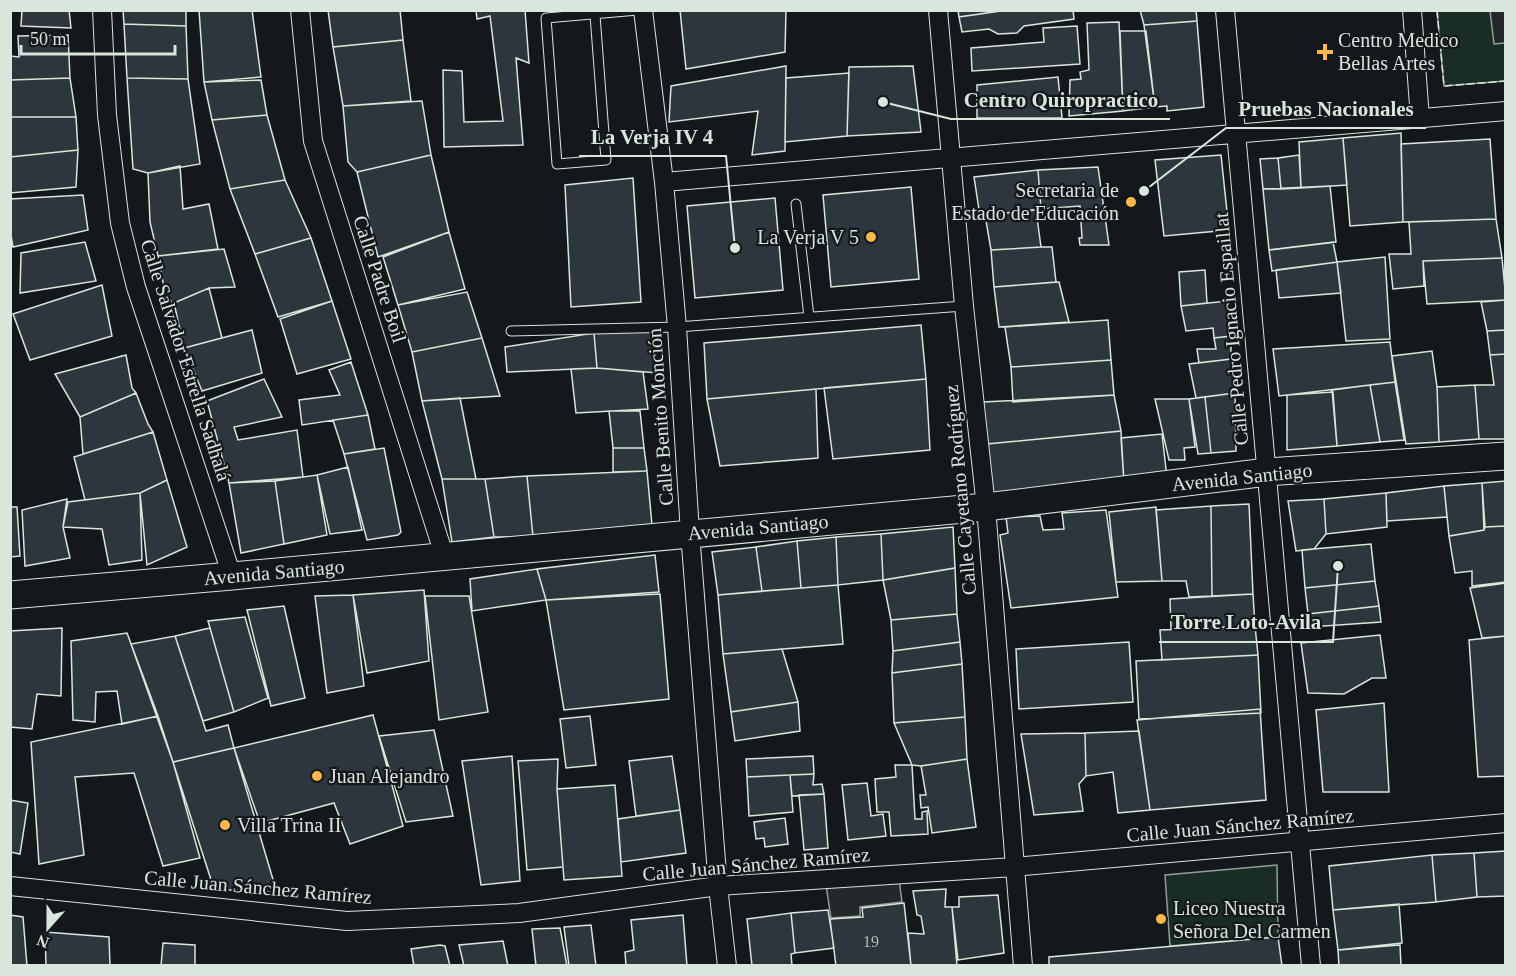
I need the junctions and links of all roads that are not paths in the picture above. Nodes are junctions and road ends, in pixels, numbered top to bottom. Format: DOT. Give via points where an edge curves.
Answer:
graph roads {
  1 [pos="102,10"];
  2 [pos="300,10"];
  3 [pos="638,10"];
  4 [pos="643,10"];
  5 [pos="938,10"];
  6 [pos="1225,10"];
  7 [pos="1412,10"];
  8 [pos="595,15"];
  9 [pos="1506,111"];
  10 [pos="1420,119"];
  11 [pos="1236,134"];
  12 [pos="951,158"];
  13 [pos="664,182"];
  14 [pos="796,204"];
  15 [pos="964,306"];
  16 [pos="809,317"];
  17 [pos="677,327"];
  18 [pos="511,331"];
  19 [pos="1506,456"];
  20 [pos="1267,472"];
  21 [pos="986,507"];
  22 [pos="690,533"];
  23 [pos="444,555"];
  24 [pos="232,576"];
  25 [pos="10,595"];
  26 [pos="1506,823"];
  27 [pos="1300,842"];
  28 [pos="1014,867"];
  29 [pos="10,886"];
  30 [pos="718,886"];
  31 [pos="727,966"];
  32 [pos="1023,966"];
  33 [pos="1311,966"];
  1 -- 24 [label="street, Calle Salvador Estrella Sadhalá" via="107,115 120,223 136,287"];
  2 -- 23 [label="street, Calle Padre Boil" via="313,141"];
  3 -- 8 [label="lane"];
  4 -- 13 [label="street, Calle Benito Monción"];
  5 -- 12 [label="street, Calle Cayetano Rodríguez"];
  6 -- 11 [label="street, Calle Pedro Ignacio Espaillat"];
  7 -- 10 [label="street"];
  8 -- 8 [label="lane" via="546,18 557,164 606,160"];
  9 -- 10 [label="street"];
  10 -- 11 [label="street"];
  11 -- 12 [label="street"];
  11 -- 20 [label="street, Calle Pedro Ignacio Espaillat"];
  12 -- 13 [label="street"];
  12 -- 15 [label="street, Calle Cayetano Rodríguez"];
  13 -- 17 [label="street, Calle Benito Monción"];
  14 -- 16 [label="lane"];
  15 -- 16 [label="lane"];
  15 -- 21 [label="street, Calle Cayetano Rodríguez"];
  16 -- 17 [label="lane"];
  17 -- 18 [label="lane"];
  17 -- 22 [label="street, Calle Benito Monción"];
  19 -- 20 [label="main road, Avenida Santiago"];
  20 -- 21 [label="main road, Avenida Santiago"];
  20 -- 27 [label="street, Calle Pedro Ignacio Espaillat"];
  21 -- 22 [label="main road, Avenida Santiago"];
  21 -- 28 [label="street, Calle Cayetano Rodríguez"];
  22 -- 23 [label="main road, Avenida Santiago"];
  22 -- 30 [label="street, Calle Benito Monción"];
  23 -- 24 [label="main road, Avenida Santiago"];
  24 -- 25 [label="main road, Avenida Santiago"];
  26 -- 27 [label="street, Calle Juan Sánchez Ramírez"];
  27 -- 28 [label="street, Calle Juan Sánchez Ramírez"];
  27 -- 33 [label="street, Calle Pedro Ignacio Espaillat"];
  28 -- 30 [label="street, Calle Juan Sánchez Ramírez"];
  28 -- 32 [label="street, Calle Cayetano Rodríguez"];
  29 -- 30 [label="street, Calle Juan Sánchez Ramírez" via="347,921 519,913"];
  30 -- 31 [label="street, Calle Benito Monción"];
}
